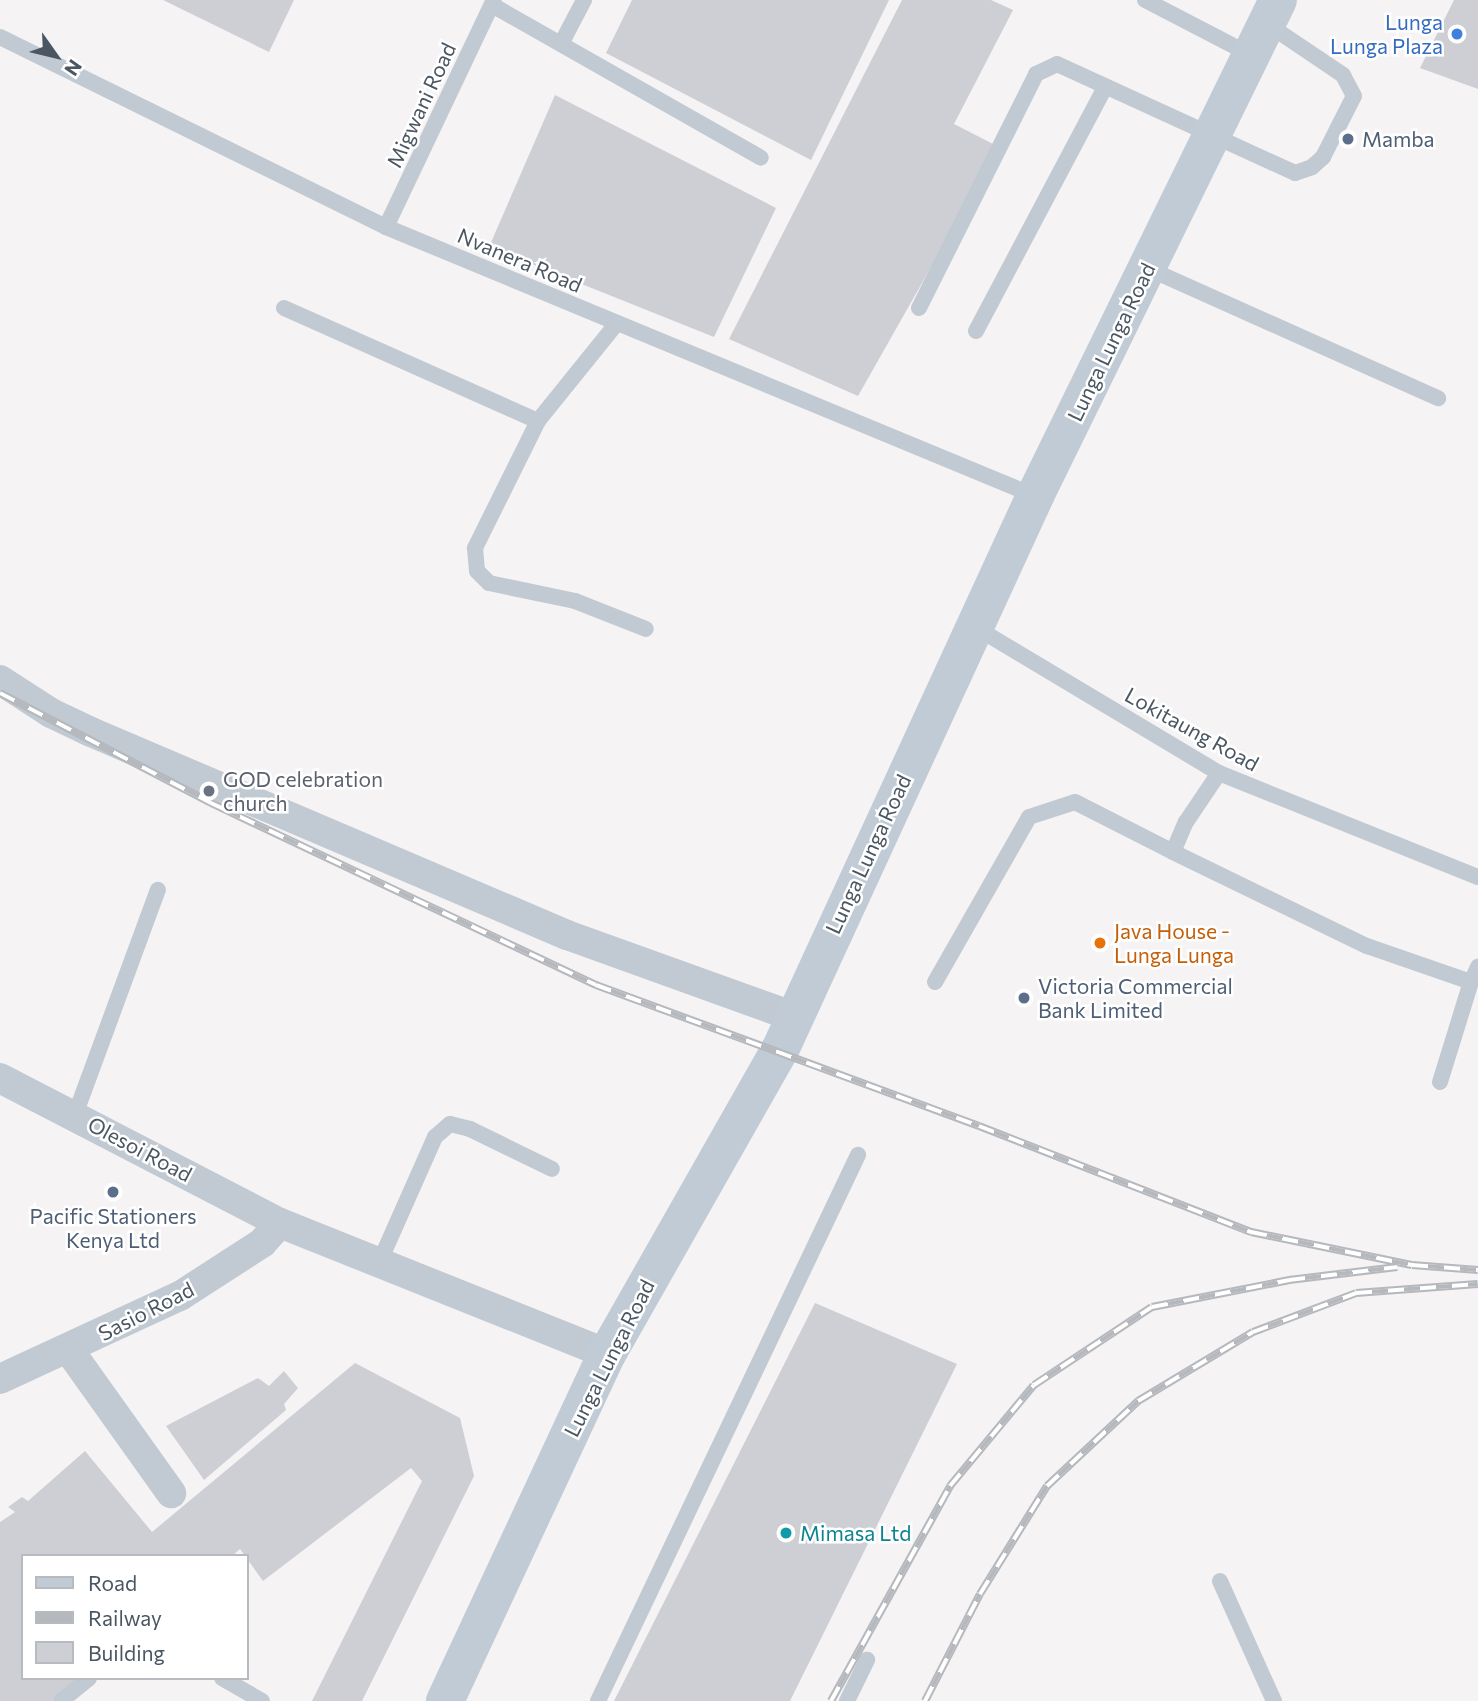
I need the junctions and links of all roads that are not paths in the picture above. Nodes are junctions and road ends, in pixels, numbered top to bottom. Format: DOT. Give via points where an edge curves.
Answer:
graph roads {
  1 [pos="584,0"];
  2 [pos="1145,0"];
  3 [pos="493,3"];
  4 [pos="1265,26"];
  5 [pos="0,37"];
  6 [pos="561,44"];
  7 [pos="1105,87"];
  8 [pos="1211,137"];
  9 [pos="761,158"];
  10 [pos="386,227"];
  11 [pos="1147,268"];
  12 [pos="284,308"];
  13 [pos="919,308"];
  14 [pos="617,323"];
  15 [pos="976,331"];
  16 [pos="1438,398"];
  17 [pos="538,421"];
  18 [pos="1035,496"];
  19 [pos="975,627"];
  20 [pos="646,629"];
  21 [pos="0,680"];
  22 [pos="1219,773"];
  23 [pos="1173,852"];
  24 [pos="1478,877"];
  25 [pos="158,890"];
  26 [pos="1475,975"];
  27 [pos="935,982"];
  28 [pos="792,1016"];
  29 [pos="0,1077"];
  30 [pos="1440,1082"];
  31 [pos="75,1115"];
  32 [pos="858,1155"];
  33 [pos="552,1169"];
  34 [pos="280,1223"];
  35 [pos="380,1261"];
  36 [pos="69,1350"];
  37 [pos="607,1354"];
  38 [pos="0,1379"];
  39 [pos="171,1493"];
  40 [pos="1220,1581"];
  41 [pos="867,1660"];
  42 [pos="87,1680"];
  43 [pos="225,1680"];
  44 [pos="61,1701"];
  45 [pos="262,1701"];
  46 [pos="445,1701"];
  47 [pos="598,1701"];
  48 [pos="848,1701"];
  49 [pos="1274,1701"];
  1 -- 6 [label="lane"];
  2 -- 4 [label="lane"];
  3 -- 6 [label="lane"];
  3 -- 10 [label="lane, Migwani Road"];
  4 -- 8 [label="main road, Lunga Lunga Road"];
  4 -- 8 [label="lane" via="1343,75 1354,96 1349,115 1323,157 1296,173"];
  5 -- 10 [label="lane, Nvanera Road"];
  6 -- 9 [label="lane"];
  7 -- 8 [label="lane"];
  7 -- 13 [label="lane" via="1057,64 1036,74"];
  7 -- 15 [label="lane"];
  8 -- 11 [label="main road, Lunga Lunga Road"];
  10 -- 14 [label="lane, Nvanera Road"];
  11 -- 16 [label="lane"];
  11 -- 18 [label="main road, Lunga Lunga Road"];
  12 -- 17 [label="lane"];
  14 -- 17 [label="lane"];
  14 -- 18 [label="lane, Nvanera Road"];
  17 -- 20 [label="lane" via="475,548 477,571 489,583 575,601"];
  18 -- 19 [label="main road, Lunga Lunga Road"];
  19 -- 22 [label="lane, Lokitaung Road"];
  19 -- 28 [label="main road, Lunga Lunga Road"];
  21 -- 28 [label="street" via="91,732 567,935"];
  22 -- 23 [label="lane" via="1186,822"];
  22 -- 24 [label="lane, Lokitaung Road"];
  23 -- 26 [label="lane" via="1317,925"];
  23 -- 27 [label="lane" via="1075,802 1029,817"];
  25 -- 31 [label="lane"];
  26 -- 30 [label="lane"];
  28 -- 37 [label="main road, Lunga Lunga Road" via="780,1051"];
  29 -- 31 [label="street, Olesoi Road"];
  31 -- 34 [label="street, Olesoi Road"];
  32 -- 47 [label="lane"];
  33 -- 35 [label="lane" via="450,1124 435,1137"];
  34 -- 35 [label="street, Olesoi Road"];
  34 -- 36 [label="street, Sasio Road" via="262,1243 224,1269"];
  35 -- 37 [label="street, Olesoi Road"];
  36 -- 38 [label="street, Sasio Road"];
  36 -- 39 [label="street"];
  37 -- 46 [label="main road, Lunga Lunga Road"];
  40 -- 49 [label="lane"];
  41 -- 48 [label="lane"];
  42 -- 44 [label="lane"];
  43 -- 45 [label="lane"];
}
